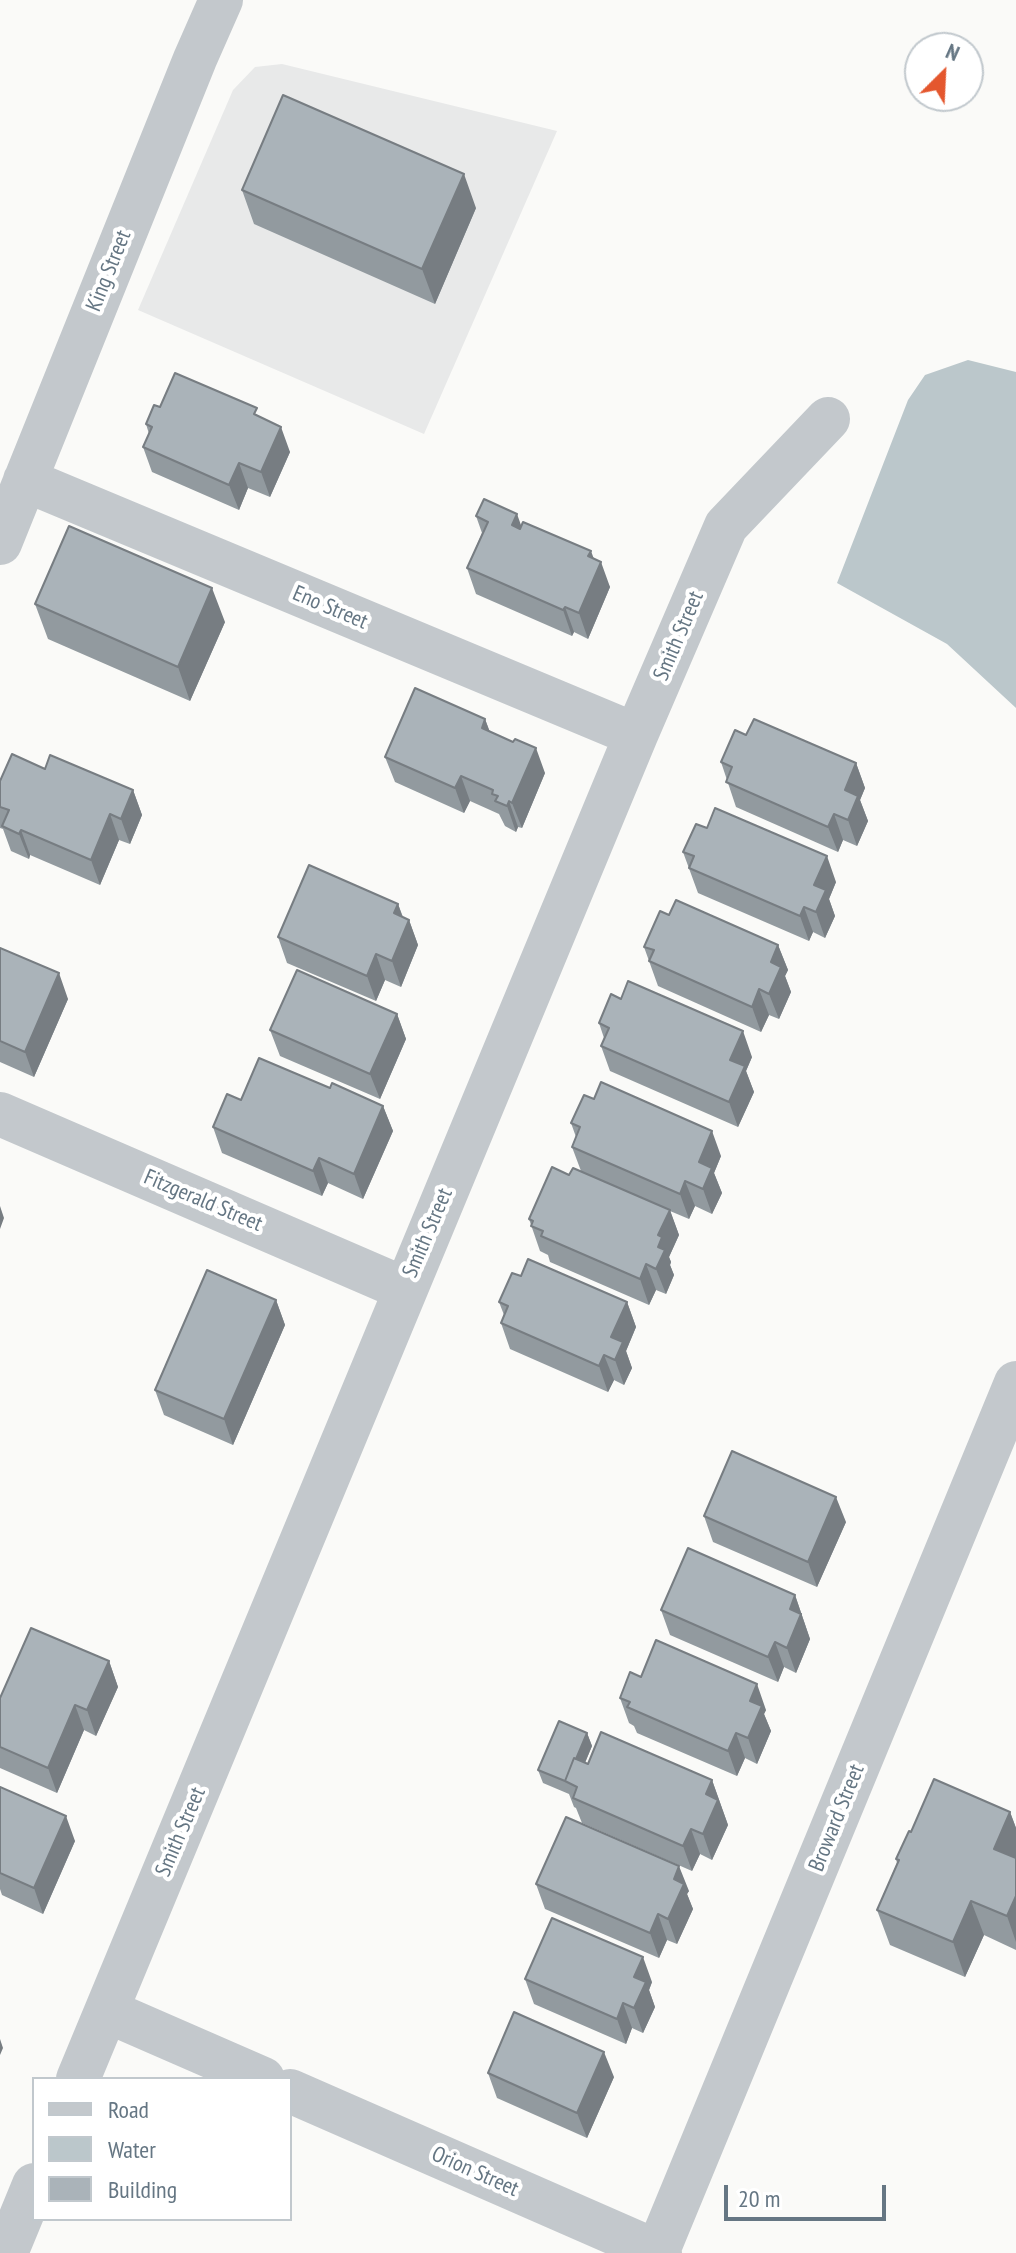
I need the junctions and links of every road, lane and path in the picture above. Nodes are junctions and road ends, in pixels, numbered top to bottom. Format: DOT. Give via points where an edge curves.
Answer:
graph roads {
  1 [pos="221,0"];
  2 [pos="828,419"];
  3 [pos="25,480"];
  4 [pos="0,543"];
  5 [pos="636,735"];
  6 [pos="0,1114"];
  7 [pos="405,1289"];
  8 [pos="1016,1383"];
  9 [pos="107,2011"];
  10 [pos="79,2077"];
  11 [pos="258,2077"];
  12 [pos="292,2092"];
  13 [pos="21,2190"];
  14 [pos="6,2253"];
  15 [pos="658,2253"];
  1 -- 3 [label="street, King Street"];
  2 -- 5 [label="street, Smith Street" via="726,526"];
  3 -- 4 [label="street, King Street"];
  3 -- 5 [label="street, Eno Street"];
  5 -- 7 [label="street, Smith Street"];
  6 -- 7 [label="street, Fitzgerald Street"];
  7 -- 9 [label="street, Smith Street"];
  8 -- 15 [label="street, Broward Street"];
  9 -- 10 [label="street, Smith Street"];
  9 -- 11 [label="street"];
  12 -- 15 [label="street, Orion Street"];
  13 -- 14 [label="street"];
}
